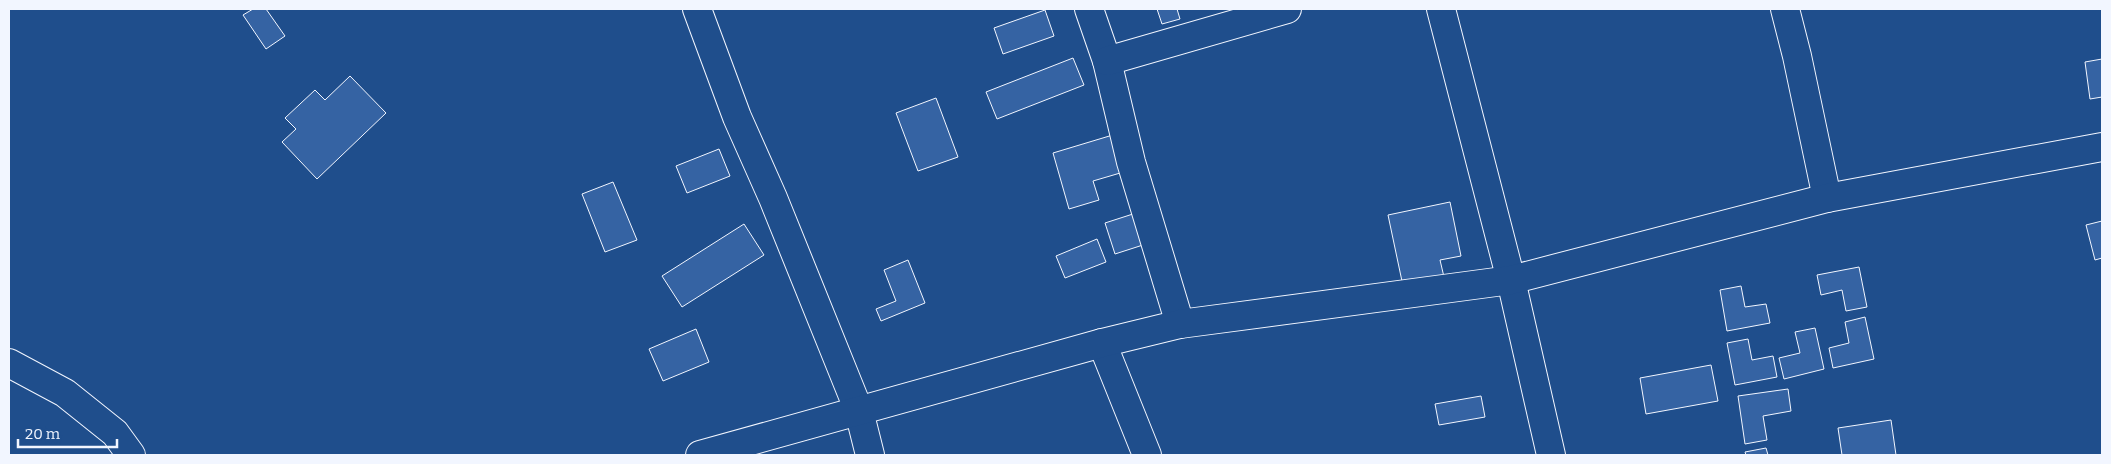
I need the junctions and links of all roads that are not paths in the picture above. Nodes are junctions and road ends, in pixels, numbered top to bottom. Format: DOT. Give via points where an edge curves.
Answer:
graph roads {
  1 [pos="697,9"];
  2 [pos="1089,9"];
  3 [pos="1287,9"];
  4 [pos="1441,9"];
  5 [pos="1785,9"];
  6 [pos="1107,60"];
  7 [pos="2102,147"];
  8 [pos="1827,198"];
  9 [pos="1511,280"];
  10 [pos="1180,324"];
  11 [pos="1102,343"];
  12 [pos="9,363"];
  13 [pos="858,411"];
  14 [pos="131,455"];
  15 [pos="700,455"];
  16 [pos="870,455"];
  17 [pos="1147,455"];
  18 [pos="1551,455"];
  1 -- 13 [label="street" via="737,117"];
  2 -- 6 [label="street"];
  3 -- 6 [label="street"];
  4 -- 9 [label="street"];
  5 -- 8 [label="street"];
  6 -- 10 [label="street" via="1131,162"];
  7 -- 8 [label="street"];
  8 -- 9 [label="street"];
  9 -- 10 [label="street"];
  9 -- 18 [label="street"];
  10 -- 11 [label="street"];
  11 -- 13 [label="street"];
  11 -- 17 [label="street"];
  12 -- 14 [label="street" via="65,393 115,433"];
  13 -- 15 [label="street"];
  13 -- 16 [label="street"];
}
